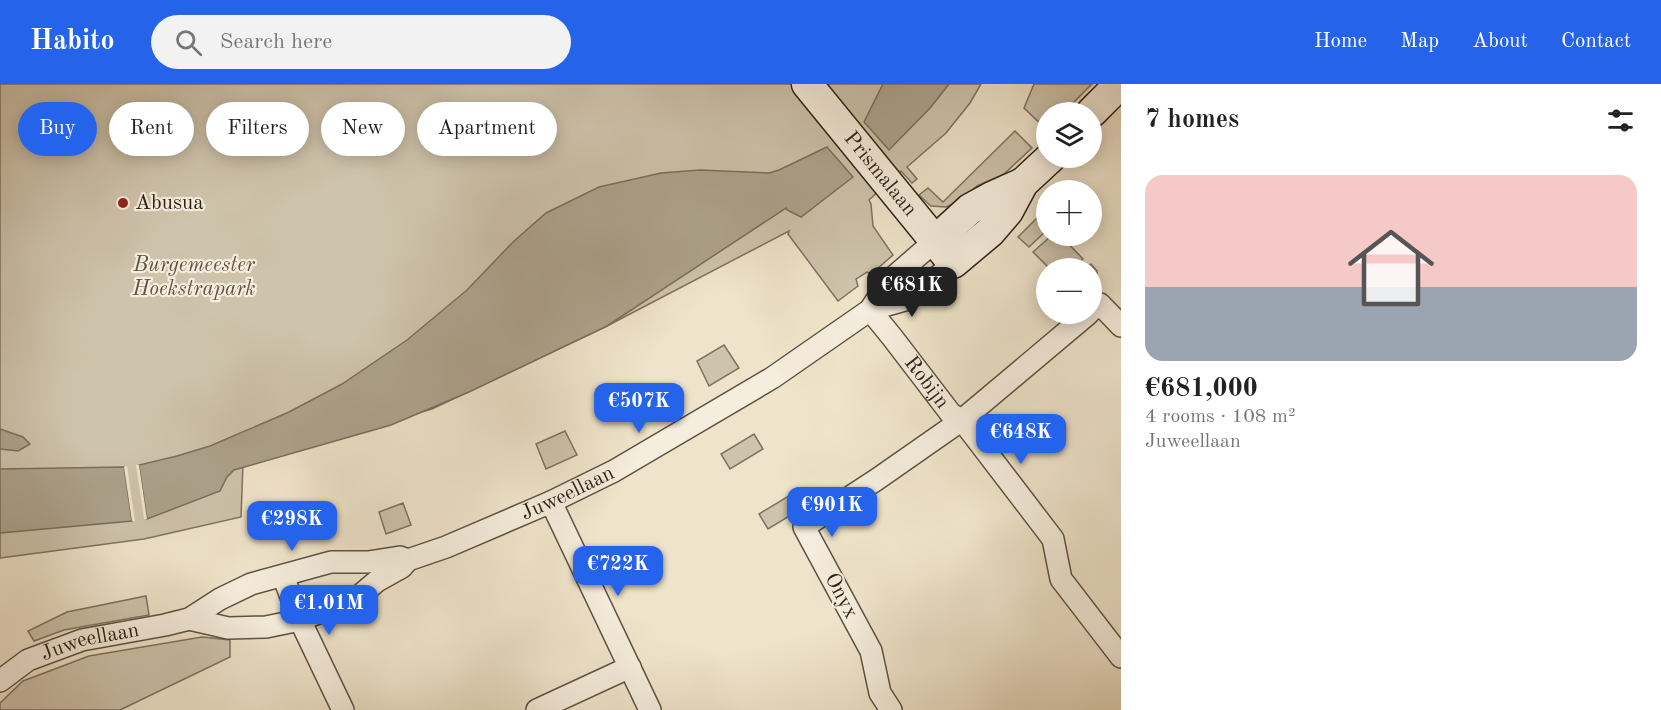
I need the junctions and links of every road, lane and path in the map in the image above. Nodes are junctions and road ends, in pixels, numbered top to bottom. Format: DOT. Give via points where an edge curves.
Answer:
graph roads {
  1 [pos="807,84"];
  2 [pos="1120,84"];
  3 [pos="1102,102"];
  4 [pos="1039,168"];
  5 [pos="944,252"];
  6 [pos="1102,306"];
  7 [pos="870,310"];
  8 [pos="1076,324"];
  9 [pos="1121,326"];
  10 [pos="962,420"];
  11 [pos="551,502"];
  12 [pos="408,560"];
  13 [pos="283,576"];
  14 [pos="189,619"];
  15 [pos="300,620"];
  16 [pos="1121,657"];
  17 [pos="630,667"];
  18 [pos="0,681"];
  19 [pos="343,710"];
  20 [pos="537,710"];
  21 [pos="650,710"];
  22 [pos="891,710"];
  1 -- 5 [label="street, Prismalaan"];
  2 -- 3 [label="street"];
  4 -- 5 [label="street, Juweellaan" via="1023,183 970,209"];
  5 -- 7 [label="street, Juweellaan" via="889,281"];
  5 -- 7 [label="street, Juweellaan" via="933,281 905,300"];
  6 -- 9 [label="street"];
  7 -- 10 [label="street, Robijn" via="951,414"];
  7 -- 11 [label="street, Juweellaan" via="772,378 615,471"];
  8 -- 10 [label="street"];
  10 -- 16 [label="street, Robijn" via="1053,539 1061,579"];
  10 -- 22 [label="street, Onyx" via="804,527 871,651 880,693"];
  11 -- 12 [label="street, Juweellaan"];
  11 -- 17 [label="street"];
  12 -- 13 [label="street, Juweellaan" via="400,556 368,562 331,562"];
  12 -- 15 [label="street, Juweellaan" via="357,598"];
  13 -- 14 [label="street, Juweellaan" via="250,584"];
  13 -- 15 [label="street"];
  14 -- 15 [label="street, Juweellaan" via="228,628 266,627"];
  14 -- 18 [label="street, Juweellaan" via="82,640 28,660"];
  15 -- 19 [label="street"];
  17 -- 20 [label="street"];
  17 -- 21 [label="street"];
}
